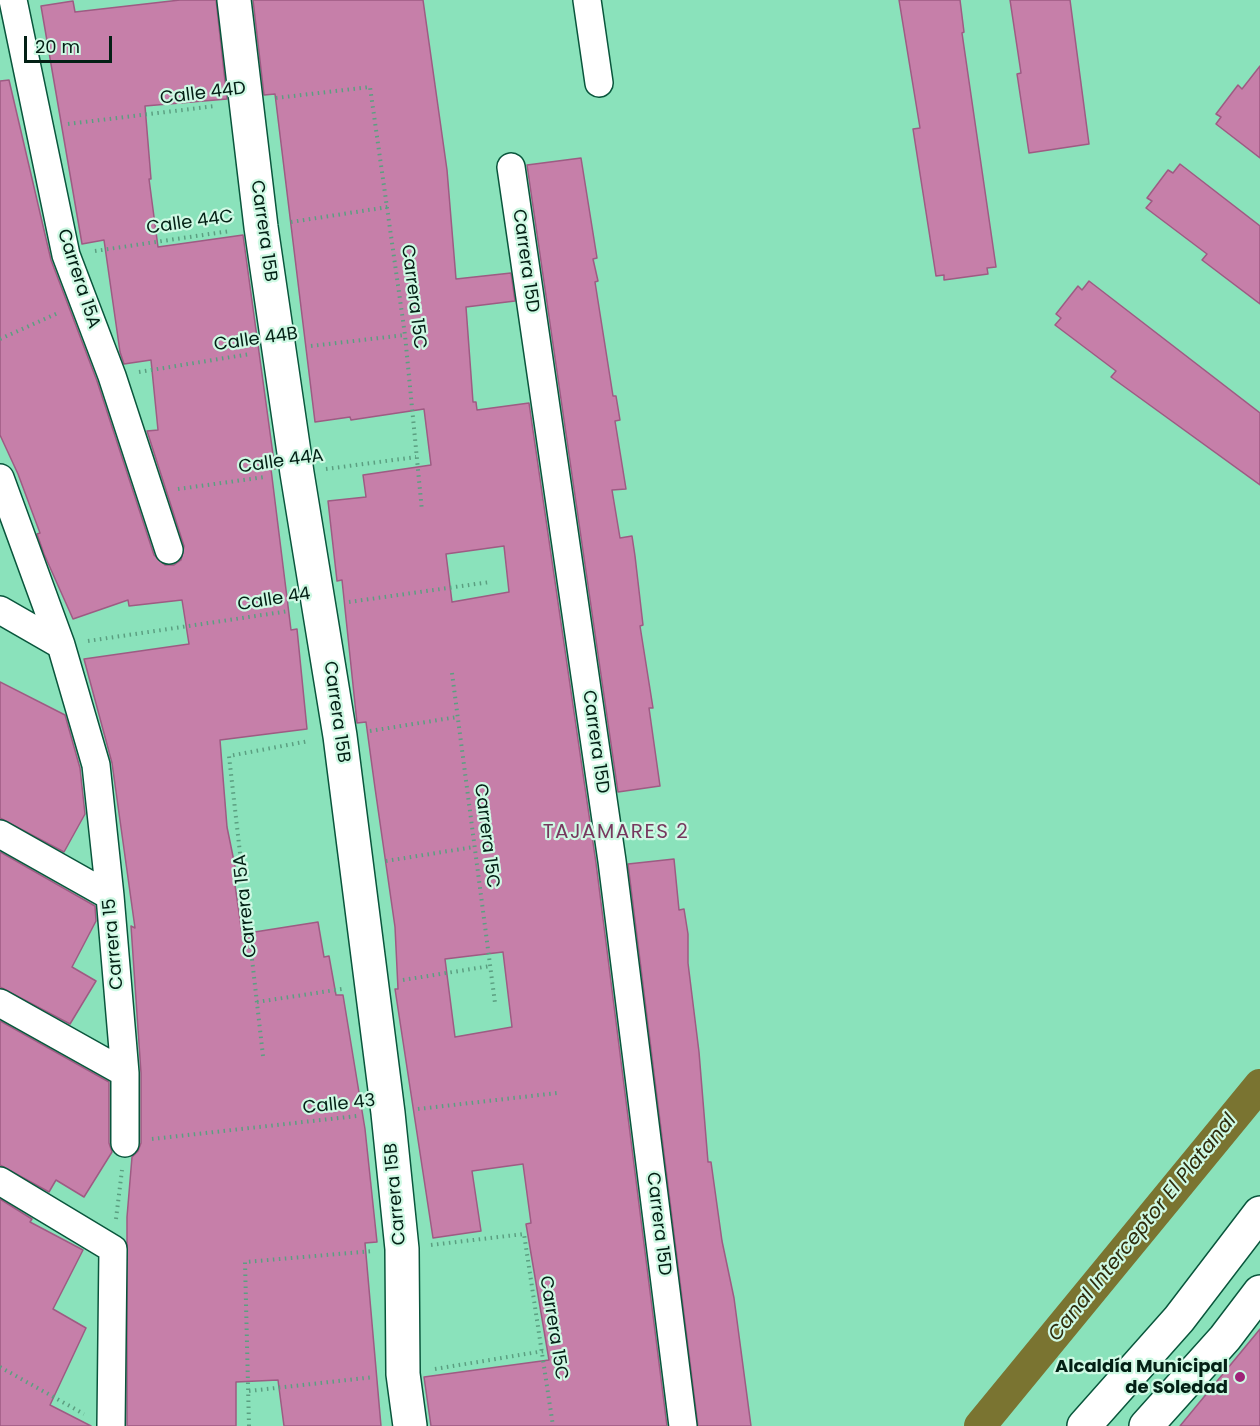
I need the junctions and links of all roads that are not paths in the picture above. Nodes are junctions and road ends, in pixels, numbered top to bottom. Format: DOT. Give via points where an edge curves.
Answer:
graph roads {
  1 [pos="13,0"];
  2 [pos="234,0"];
  3 [pos="587,0"];
  4 [pos="599,83"];
  5 [pos="512,167"];
  6 [pos="0,478"];
  7 [pos="169,550"];
  8 [pos="0,610"];
  9 [pos="61,645"];
  10 [pos="0,834"];
  11 [pos="110,896"];
  12 [pos="0,1003"];
  13 [pos="125,1073"];
  14 [pos="125,1143"];
  15 [pos="0,1181"];
  16 [pos="1260,1213"];
  17 [pos="1260,1292"];
  18 [pos="99,1421"];
  19 [pos="410,1426"];
  20 [pos="683,1426"];
  21 [pos="1084,1426"];
  22 [pos="1146,1426"];
  1 -- 7 [label="street, Carrera 15A" via="66,255 112,376"];
  2 -- 19 [label="street, Carrera 15B" via="261,226 320,606 388,1113 402,1249 404,1374"];
  3 -- 4 [label="street"];
  5 -- 20 [label="street, Carrera 15D" via="612,861"];
  6 -- 9 [label="street, Carrera 15"];
  8 -- 9 [label="street"];
  9 -- 11 [label="street, Carrera 15" via="96,765"];
  10 -- 11 [label="street"];
  11 -- 13 [label="street, Carrera 15"];
  12 -- 13 [label="street"];
  13 -- 14 [label="street, Carrera 15"];
  15 -- 18 [label="street" via="113,1249"];
  16 -- 21 [label="street" via="1179,1319"];
  17 -- 22 [label="street" via="1225,1338"];
}
